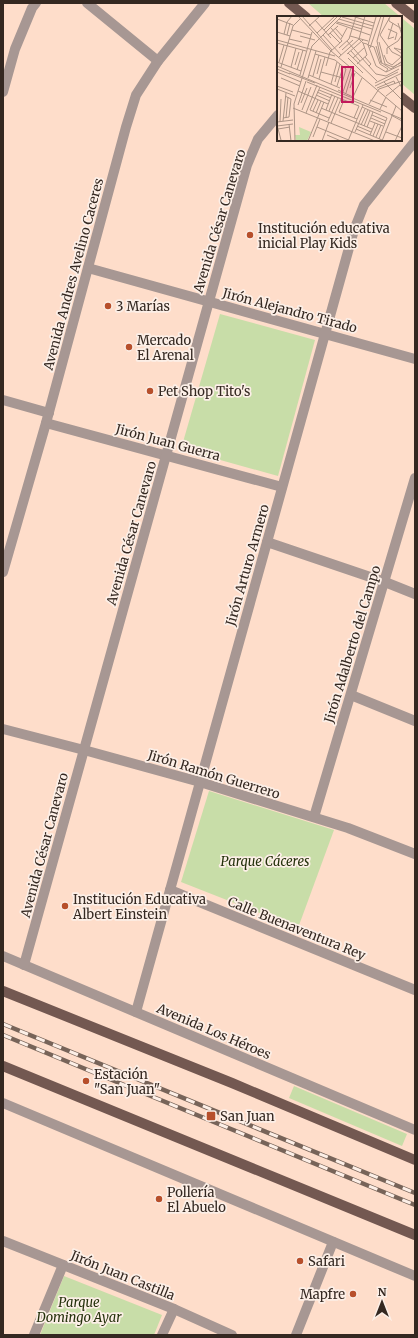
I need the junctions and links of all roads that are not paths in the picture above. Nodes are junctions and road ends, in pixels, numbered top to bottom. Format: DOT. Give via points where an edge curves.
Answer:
graph roads {
  1 [pos="36,3"];
  2 [pos="87,3"];
  3 [pos="206,3"];
  4 [pos="289,3"];
  5 [pos="396,3"];
  6 [pos="305,16"];
  7 [pos="415,18"];
  8 [pos="158,61"];
  9 [pos="3,92"];
  10 [pos="402,98"];
  11 [pos="415,108"];
  12 [pos="277,116"];
  13 [pos="415,141"];
  14 [pos="88,268"];
  15 [pos="209,302"];
  16 [pos="325,334"];
  17 [pos="415,359"];
  18 [pos="3,400"];
  19 [pos="48,418"];
  20 [pos="166,455"];
  21 [pos="415,478"];
  22 [pos="282,487"];
  23 [pos="267,542"];
  24 [pos="3,572"];
  25 [pos="385,582"];
  26 [pos="415,594"];
  27 [pos="351,695"];
  28 [pos="415,721"];
  29 [pos="3,729"];
  30 [pos="84,750"];
  31 [pos="200,782"];
  32 [pos="314,818"];
  33 [pos="415,854"];
  34 [pos="170,890"];
  35 [pos="3,956"];
  36 [pos="24,965"];
  37 [pos="415,990"];
  38 [pos="3,991"];
  39 [pos="136,1012"];
  40 [pos="3,1066"];
  41 [pos="3,1103"];
  42 [pos="415,1130"];
  43 [pos="415,1160"];
  44 [pos="415,1235"];
  45 [pos="3,1241"];
  46 [pos="333,1242"];
  47 [pos="63,1265"];
  48 [pos="415,1276"];
  49 [pos="174,1309"];
  50 [pos="34,1335"];
  51 [pos="162,1335"];
  52 [pos="232,1335"];
  53 [pos="296,1335"];
  1 -- 9 [label="street" via="15,49"];
  2 -- 8 [label="street"];
  3 -- 8 [label="street, Avenida Andres Avelino Caceres"];
  4 -- 6 [label="main road"];
  5 -- 7 [label="main road"];
  8 -- 14 [label="street, Avenida Andres Avelino Caceres" via="136,95"];
  10 -- 11 [label="main road"];
  12 -- 15 [label="street, Avenida César Canevaro" via="258,139 247,165"];
  13 -- 16 [label="street, Jirón Arturo Armero" via="364,205 354,230"];
  14 -- 15 [label="street, Jirón Alejandro Tirado"];
  14 -- 19 [label="street, Avenida Andres Avelino Caceres"];
  15 -- 16 [label="street, Jirón Alejandro Tirado"];
  15 -- 20 [label="street, Avenida César Canevaro"];
  16 -- 17 [label="street, Jirón Alejandro Tirado"];
  16 -- 22 [label="street, Jirón Arturo Armero"];
  18 -- 19 [label="street, Jirón Juan Guerra"];
  19 -- 20 [label="street, Jirón Juan Guerra"];
  19 -- 24 [label="street, Avenida Andres Avelino Caceres"];
  20 -- 22 [label="street, Jirón Juan Guerra"];
  20 -- 30 [label="street, Avenida César Canevaro"];
  21 -- 25 [label="street, Jirón Adalberto del Campo"];
  22 -- 23 [label="street, Jirón Arturo Armero"];
  23 -- 25 [label="street"];
  23 -- 31 [label="street, Jirón Arturo Armero"];
  25 -- 26 [label="street"];
  25 -- 27 [label="street, Jirón Adalberto del Campo"];
  27 -- 28 [label="street"];
  27 -- 32 [label="street, Jirón Adalberto del Campo"];
  29 -- 30 [label="street, Jirón Ramón Guerrero"];
  30 -- 31 [label="street, Jirón Ramón Guerrero"];
  30 -- 36 [label="street, Avenida César Canevaro"];
  31 -- 32 [label="street, Jirón Ramón Guerrero"];
  31 -- 34 [label="street, Jirón Arturo Armero"];
  32 -- 33 [label="street, Jirón Ramón Guerrero"];
  34 -- 37 [label="street, Calle Buenaventura Rey"];
  34 -- 39 [label="street, Jirón Arturo Armero"];
  35 -- 36 [label="street, Avenida Los Héroes"];
  36 -- 39 [label="street, Avenida Los Héroes"];
  38 -- 43 [label="main road"];
  39 -- 42 [label="street, Avenida Los Héroes"];
  40 -- 44 [label="main road"];
  41 -- 46 [label="street"];
  45 -- 47 [label="street, Jirón Juan Castilla"];
  46 -- 48 [label="street"];
  46 -- 53 [label="street"];
  47 -- 49 [label="street, Jirón Juan Castilla"];
  47 -- 50 [label="street"];
  49 -- 51 [label="street"];
  49 -- 52 [label="street, Jirón Juan Castilla"];
}
